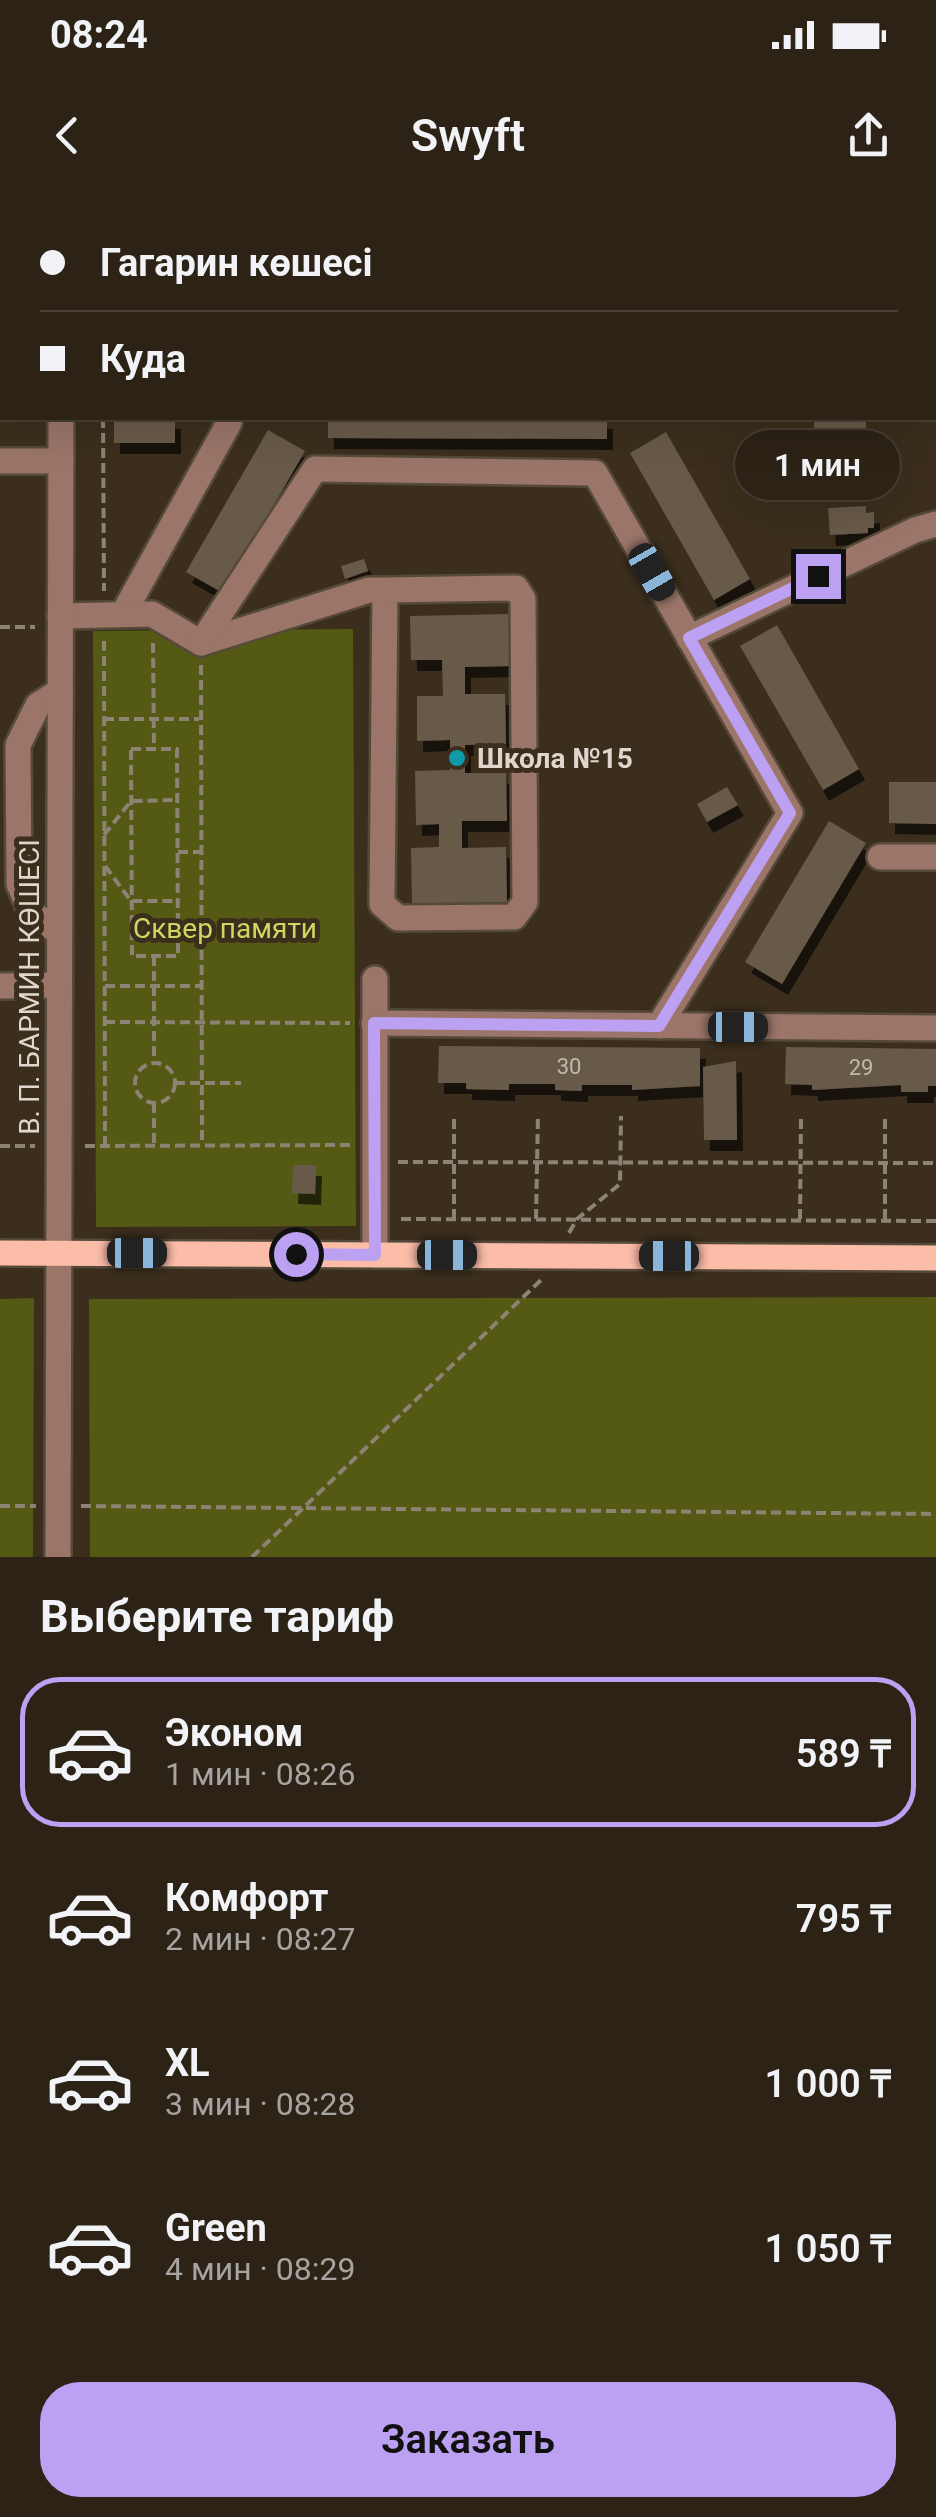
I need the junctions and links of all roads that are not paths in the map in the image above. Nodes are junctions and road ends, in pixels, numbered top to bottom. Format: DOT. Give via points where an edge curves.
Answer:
graph roads {
  1 [pos="61,420"];
  2 [pos="227,420"];
  3 [pos="60,461"];
  4 [pos="0,462"];
  5 [pos="936,525"];
  6 [pos="385,590"];
  7 [pos="113,614"];
  8 [pos="60,616"];
  9 [pos="689,638"];
  10 [pos="201,643"];
  11 [pos="60,691"];
  12 [pos="936,857"];
  13 [pos="880,858"];
  14 [pos="57,932"];
  15 [pos="375,979"];
  16 [pos="58,985"];
  17 [pos="0,986"];
  18 [pos="374,1023"];
  19 [pos="659,1026"];
  20 [pos="936,1028"];
  21 [pos="58,1252"];
  22 [pos="0,1253"];
  23 [pos="375,1255"];
  24 [pos="936,1258"];
  25 [pos="58,1557"];
  1 -- 3 [label="street, В. П. БАРМИН КӨШЕСІ"];
  2 -- 7 [label="street"];
  3 -- 4 [label="street"];
  3 -- 8 [label="street, В. П. БАРМИН КӨШЕСІ"];
  5 -- 9 [label="street"];
  6 -- 6 [label="street" via="382,904 398,918 514,917 525,902 522,598 516,588"];
  6 -- 10 [label="street"];
  7 -- 8 [label="street"];
  7 -- 10 [label="street" via="152,614"];
  8 -- 11 [label="street, В. П. БАРМИН КӨШЕСІ"];
  9 -- 10 [label="street" via="595,473 315,469"];
  9 -- 19 [label="street" via="790,813"];
  11 -- 14 [label="street, В. П. БАРМИН КӨШЕСІ"];
  11 -- 14 [label="street" via="38,704 18,745 19,884 31,912"];
  12 -- 13 [label="street"];
  14 -- 16 [label="street, В. П. БАРМИН КӨШЕСІ"];
  15 -- 18 [label="street"];
  16 -- 17 [label="street"];
  16 -- 21 [label="street, В. П. БАРМИН КӨШЕСІ"];
  18 -- 19 [label="street"];
  18 -- 23 [label="street"];
  19 -- 20 [label="street"];
  21 -- 22 [label="main road"];
  21 -- 23 [label="main road"];
  21 -- 25 [label="street, В. П. БАРМИН КӨШЕСІ"];
  23 -- 24 [label="main road"];
}
